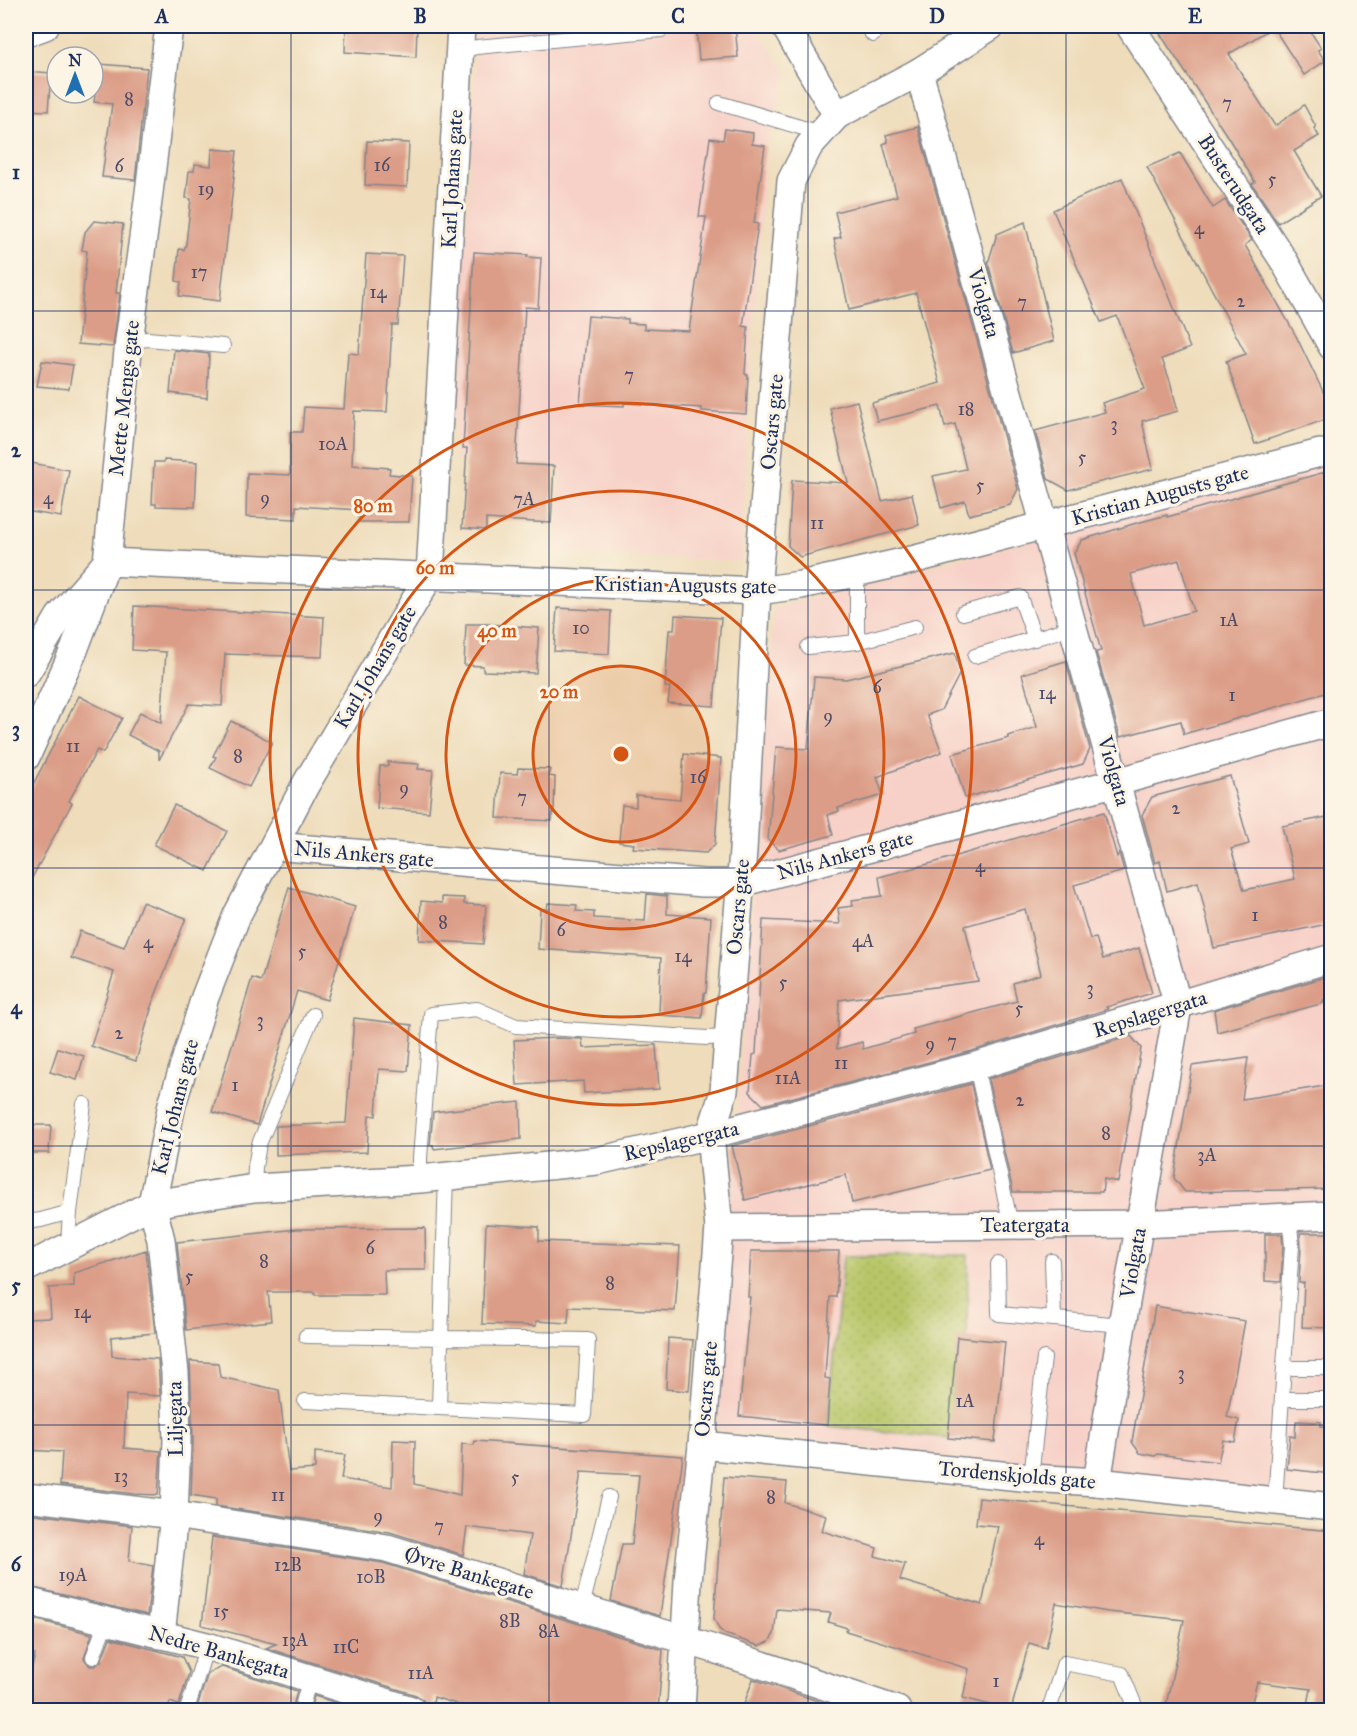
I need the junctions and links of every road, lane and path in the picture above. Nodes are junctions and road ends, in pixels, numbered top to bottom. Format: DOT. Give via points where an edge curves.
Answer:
graph roads {
  1 [pos="45,26"];
  2 [pos="169,26"];
  3 [pos="665,26"];
  4 [pos="785,26"];
  5 [pos="991,26"];
  6 [pos="1130,26"];
  7 [pos="26,33"];
  8 [pos="460,38"];
  9 [pos="919,72"];
  10 [pos="719,103"];
  11 [pos="829,124"];
  12 [pos="129,341"];
  13 [pos="223,346"];
  14 [pos="1332,346"];
  15 [pos="1320,453"];
  16 [pos="1046,525"];
  17 [pos="106,562"];
  18 [pos="857,573"];
  19 [pos="430,575"];
  20 [pos="757,591"];
  21 [pos="963,613"];
  22 [pos="915,627"];
  23 [pos="1073,627"];
  24 [pos="1035,639"];
  25 [pos="857,642"];
  26 [pos="808,647"];
  27 [pos="975,657"];
  28 [pos="26,673"];
  29 [pos="1332,722"];
  30 [pos="26,757"];
  31 [pos="1117,782"];
  32 [pos="274,846"];
  33 [pos="740,883"];
  34 [pos="1332,958"];
  35 [pos="1178,1006"];
  36 [pos="313,1015"];
  37 [pos="728,1037"];
  38 [pos="976,1066"];
  39 [pos="84,1104"];
  40 [pos="710,1135"];
  41 [pos="433,1177"];
  42 [pos="254,1188"];
  43 [pos="152,1204"];
  44 [pos="70,1212"];
  45 [pos="1332,1215"];
  46 [pos="1289,1216"];
  47 [pos="26,1222"];
  48 [pos="1140,1224"];
  49 [pos="1011,1225"];
  50 [pos="719,1228"];
  51 [pos="68,1245"];
  52 [pos="1053,1261"];
  53 [pos="998,1264"];
  54 [pos="26,1268"];
  55 [pos="1054,1319"];
  56 [pos="1122,1325"];
  57 [pos="306,1336"];
  58 [pos="441,1338"];
  59 [pos="1044,1359"];
  60 [pos="1284,1368"];
  61 [pos="1332,1368"];
  62 [pos="1283,1398"];
  63 [pos="1332,1399"];
  64 [pos="305,1401"];
  65 [pos="439,1408"];
  66 [pos="702,1445"];
  67 [pos="1031,1478"];
  68 [pos="1097,1482"];
  69 [pos="26,1497"];
  70 [pos="609,1497"];
  71 [pos="1275,1502"];
  72 [pos="1332,1507"];
  73 [pos="174,1515"];
  74 [pos="26,1601"];
  75 [pos="582,1607"];
  76 [pos="106,1622"];
  77 [pos="161,1635"];
  78 [pos="686,1641"];
  79 [pos="207,1646"];
  80 [pos="93,1657"];
  81 [pos="310,1678"];
  82 [pos="187,1710"];
  83 [pos="301,1710"];
  84 [pos="411,1710"];
  85 [pos="681,1710"];
  86 [pos="897,1710"];
  87 [pos="1049,1710"];
  88 [pos="1134,1710"];
  1 -- 7 [label="street"];
  2 -- 12 [label="street, Mette Mengs gate"];
  3 -- 8 [label="lane" via="661,30 477,47"];
  4 -- 11 [label="street"];
  5 -- 9 [label="street"];
  6 -- 14 [label="street, Busterudgata" via="1284,261"];
  8 -- 19 [label="street, Karl Johans gate"];
  9 -- 11 [label="street"];
  9 -- 16 [label="street, Violgata"];
  10 -- 11 [label="lane"];
  11 -- 20 [label="street, Oscars gate" via="809,146 791,181"];
  12 -- 13 [label="lane" via="148,339"];
  12 -- 17 [label="street, Mette Mengs gate"];
  15 -- 16 [label="street, Kristian Augusts gate"];
  16 -- 18 [label="street, Kristian Augusts gate"];
  16 -- 23 [label="street, Violgata"];
  17 -- 19 [label="street, Kristian Augusts gate"];
  17 -- 28 [label="street" via="60,616"];
  17 -- 30 [label="street, Mette Mengs gate" via="74,650"];
  18 -- 20 [label="street, Kristian Augusts gate"];
  18 -- 25 [label="lane"];
  19 -- 20 [label="street, Kristian Augusts gate"];
  19 -- 32 [label="street, Karl Johans gate" via="306,784"];
  20 -- 33 [label="street, Oscars gate"];
  21 -- 24 [label="lane" via="1020,597"];
  22 -- 25 [label="lane"];
  23 -- 24 [label="lane"];
  23 -- 31 [label="street, Violgata"];
  24 -- 27 [label="lane"];
  25 -- 26 [label="lane"];
  29 -- 31 [label="street, Nils Ankers gate"];
  31 -- 33 [label="street, Nils Ankers gate"];
  31 -- 35 [label="street, Violgata"];
  32 -- 33 [label="street, Nils Ankers gate"];
  32 -- 43 [label="street, Karl Johans gate" via="237,915 205,997 172,1104"];
  33 -- 37 [label="street, Oscars gate"];
  34 -- 35 [label="street, Repslagergata"];
  35 -- 38 [label="street, Repslagergata"];
  35 -- 48 [label="street, Violgata"];
  36 -- 42 [label="lane" via="259,1144"];
  37 -- 40 [label="street, Oscars gate" via="724,1091"];
  37 -- 41 [label="lane" via="516,1026 477,1010 431,1014 420,1158"];
  38 -- 40 [label="street, Repslagergata"];
  38 -- 49 [label="lane"];
  39 -- 44 [label="lane"];
  40 -- 41 [label="street, Repslagergata" via="597,1161"];
  40 -- 50 [label="street, Oscars gate"];
  41 -- 42 [label="street, Repslagergata"];
  41 -- 58 [label="lane"];
  42 -- 43 [label="street, Repslagergata"];
  43 -- 51 [label="street, Repslagergata"];
  43 -- 73 [label="street, Liljegata" via="161,1240 175,1373"];
  44 -- 47 [label="lane"];
  44 -- 51 [label="lane"];
  45 -- 46 [label="street, Teatergata"];
  46 -- 48 [label="street, Teatergata"];
  46 -- 60 [label="lane" via="1292,1246"];
  48 -- 49 [label="street, Teatergata"];
  48 -- 56 [label="street, Violgata"];
  49 -- 50 [label="street, Teatergata"];
  50 -- 66 [label="street, Oscars gate"];
  51 -- 54 [label="street, Repslagergata"];
  52 -- 55 [label="lane"];
  53 -- 55 [label="lane" via="999,1314"];
  55 -- 56 [label="lane"];
  56 -- 68 [label="street, Violgata"];
  57 -- 58 [label="lane"];
  58 -- 65 [label="lane"];
  58 -- 65 [label="lane" via="588,1340 584,1415"];
  59 -- 67 [label="lane"];
  60 -- 61 [label="lane"];
  60 -- 62 [label="lane"];
  62 -- 63 [label="lane"];
  62 -- 71 [label="lane"];
  64 -- 65 [label="lane"];
  66 -- 67 [label="street, Tordenskjolds gate"];
  66 -- 78 [label="street, Oscars gate"];
  67 -- 68 [label="street, Tordenskjolds gate"];
  68 -- 71 [label="street, Tordenskjolds gate"];
  69 -- 73 [label="street, Øvre Bankegate"];
  70 -- 75 [label="lane"];
  71 -- 72 [label="street, Tordenskjolds gate"];
  73 -- 75 [label="street, Øvre Bankegate" via="387,1548"];
  73 -- 77 [label="street, Liljegata"];
  74 -- 76 [label="street, Nedre Bankegata"];
  75 -- 78 [label="street, Øvre Bankegate"];
  76 -- 77 [label="street, Nedre Bankegata"];
  76 -- 80 [label="lane"];
  77 -- 79 [label="street, Nedre Bankegata"];
  78 -- 85 [label="street, Oscars gate"];
  78 -- 86 [label="street, Øvre Bankegate"];
  79 -- 81 [label="street, Nedre Bankegata"];
  79 -- 82 [label="lane"];
  81 -- 83 [label="lane"];
  81 -- 84 [label="street, Nedre Bankegata"];
  87 -- 88 [label="lane" via="1064,1663 1122,1674"];
}
